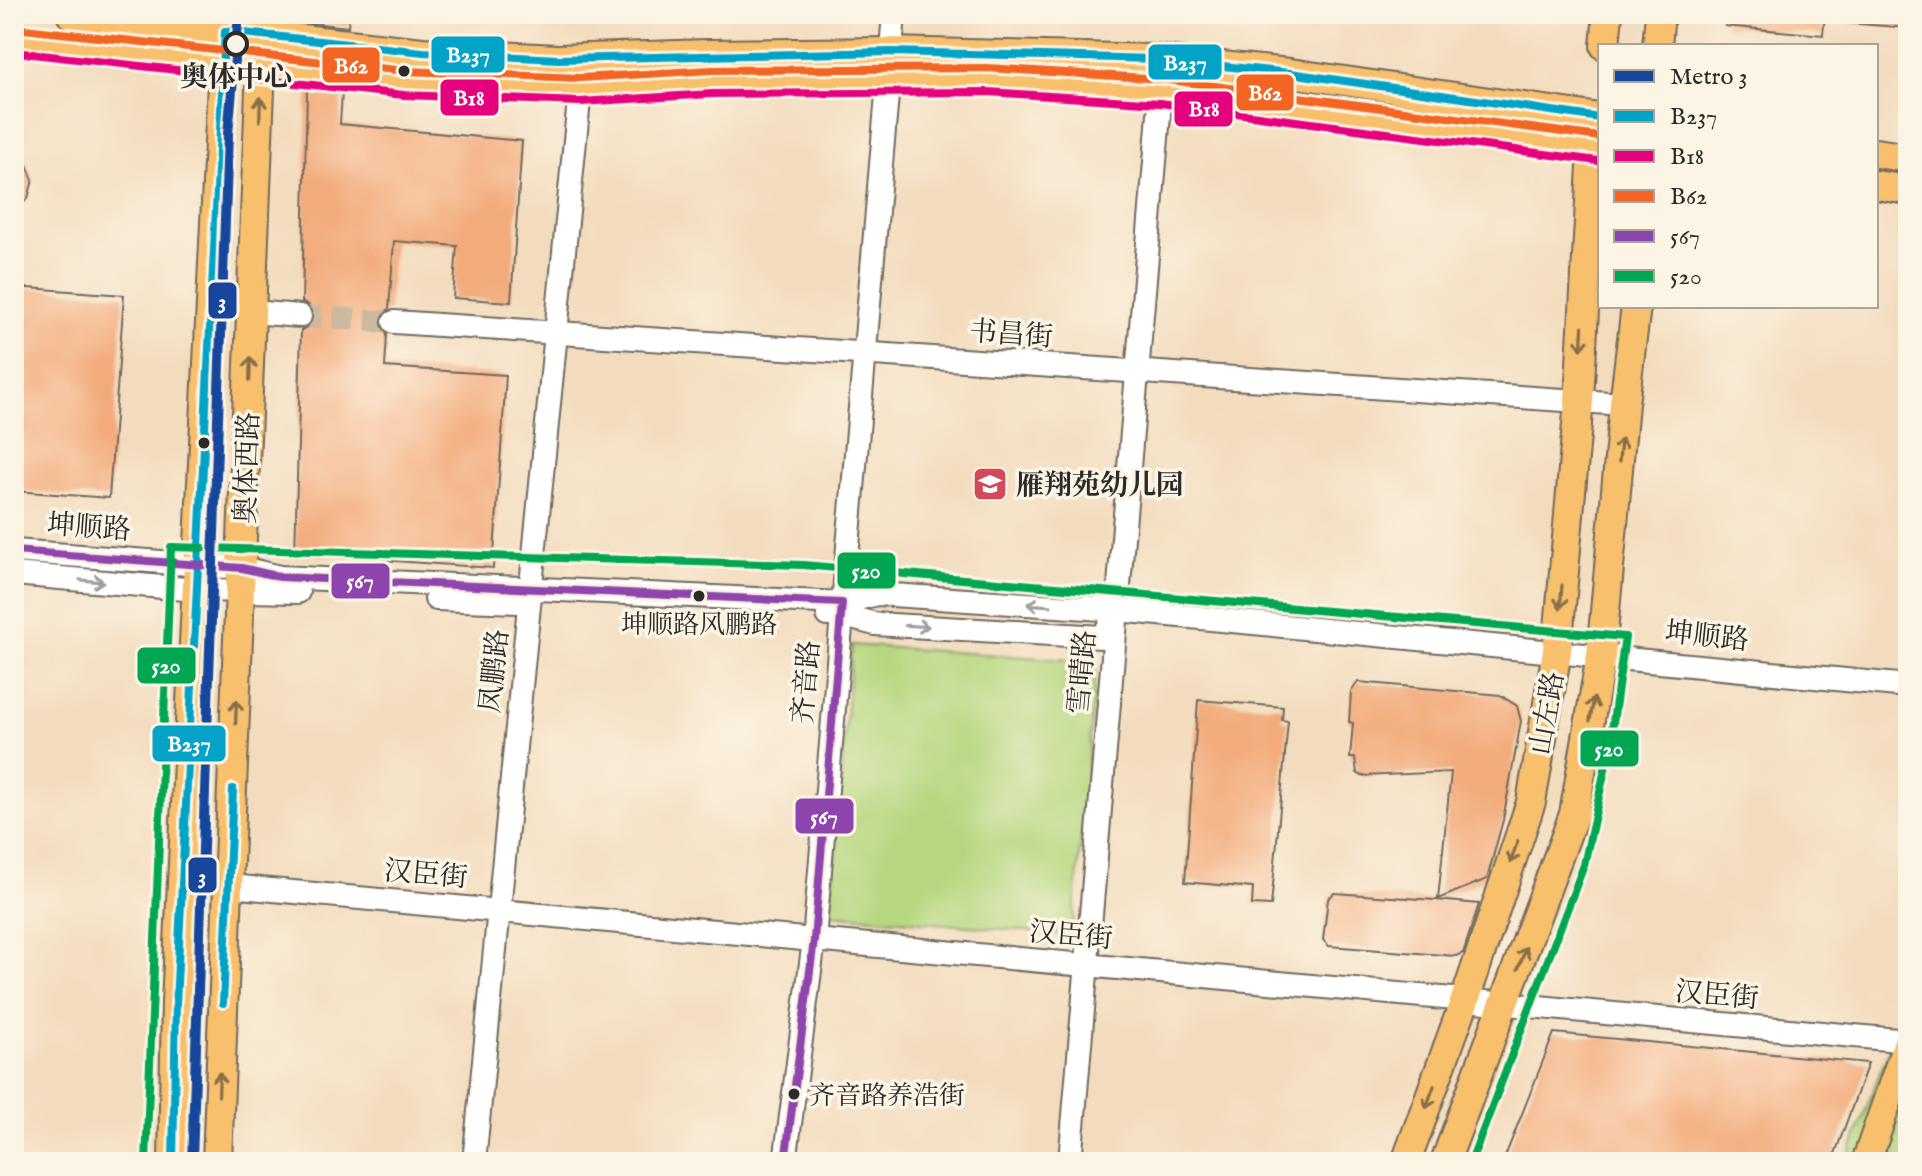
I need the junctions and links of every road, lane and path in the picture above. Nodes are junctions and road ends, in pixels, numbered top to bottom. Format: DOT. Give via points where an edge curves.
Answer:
graph roads {
  1 [pos="71,14"];
  2 [pos="894,14"];
  3 [pos="1608,14"];
  4 [pos="1660,14"];
  5 [pos="225,22"];
  6 [pos="265,24"];
  7 [pos="14,40"];
  8 [pos="1605,44"];
  9 [pos="1657,44"];
  10 [pos="222,61"];
  11 [pos="261,65"];
  12 [pos="890,66"];
  13 [pos="580,90"];
  14 [pos="1161,91"];
  15 [pos="1598,118"];
  16 [pos="1596,148"];
  17 [pos="1878,153"];
  18 [pos="1908,158"];
  19 [pos="1878,185"];
  20 [pos="1908,190"];
  21 [pos="1636,308"];
  22 [pos="252,312"];
  23 [pos="300,316"];
  24 [pos="394,322"];
  25 [pos="556,332"];
  26 [pos="865,353"];
  27 [pos="1137,371"];
  28 [pos="1579,401"];
  29 [pos="1624,404"];
  30 [pos="14,551"];
  31 [pos="14,574"];
  32 [pos="197,577"];
  33 [pos="242,579"];
  34 [pos="530,595"];
  35 [pos="841,609"];
  36 [pos="1117,610"];
  37 [pos="1557,651"];
  38 [pos="1601,655"];
  39 [pos="1908,686"];
  40 [pos="229,886"];
  41 [pos="499,910"];
  42 [pos="814,940"];
  43 [pos="1087,965"];
  44 [pos="1465,1000"];
  45 [pos="1505,1004"];
  46 [pos="1908,1042"];
  47 [pos="173,1162"];
  48 [pos="217,1162"];
  49 [pos="474,1162"];
  50 [pos="785,1162"];
  51 [pos="1070,1162"];
  52 [pos="1406,1162"];
  53 [pos="1445,1162"];
  54 [pos="1866,1162"];
  1 -- 5 [label="main road"];
  2 -- 12 [label="street, 齐音路"];
  3 -- 8 [label="main road"];
  4 -- 9 [label="main road"];
  5 -- 6 [label="main road"];
  5 -- 10 [label="main road, 奥体西路"];
  6 -- 11 [label="main road, 奥体西路"];
  6 -- 12 [label="main road" via="423,52 558,59 707,54"];
  7 -- 10 [label="main road"];
  10 -- 11 [label="main road"];
  10 -- 32 [label="main road, 奥体西路"];
  11 -- 13 [label="main road" via="404,83"];
  22 -- 11 [label="main road, 奥体西路, one-way"];
  12 -- 13 [label="main road"];
  12 -- 14 [label="main road" via="987,80"];
  12 -- 15 [label="main road" via="1154,59"];
  12 -- 26 [label="street, 齐音路"];
  13 -- 25 [label="street, 凤鹏路"];
  14 -- 16 [label="main road"];
  14 -- 27 [label="street, 雪晴路"];
  16 -- 28 [label="main road, 山左路, one-way"];
  17 -- 18 [label="main road"];
  19 -- 20 [label="main road"];
  21 -- 29 [label="main road, 山左路"];
  22 -- 23 [label="street"];
  33 -- 22 [label="main road, 奥体西路, one-way"];
  24 -- 25 [label="street, 书昌街"];
  25 -- 26 [label="street, 书昌街"];
  25 -- 34 [label="street, 凤鹏路"];
  26 -- 27 [label="street, 书昌街"];
  26 -- 35 [label="street, 齐音路"];
  27 -- 28 [label="street, 书昌街"];
  27 -- 36 [label="street, 雪晴路"];
  28 -- 29 [label="street, 书昌街"];
  28 -- 37 [label="main road, 山左路, one-way"];
  38 -- 29 [label="main road, 山左路, one-way"];
  30 -- 32 [label="street, 坤顺路"];
  31 -- 32 [label="street, 坤顺路, one-way"];
  32 -- 33 [label="street, 坤顺路"];
  32 -- 47 [label="main road, 奥体西路"];
  33 -- 34 [label="street, 坤顺路"];
  40 -- 33 [label="main road, 奥体西路, one-way"];
  34 -- 35 [label="street, 坤顺路"];
  34 -- 41 [label="street, 凤鹏路"];
  35 -- 36 [label="street, 坤顺路" via="877,594"];
  35 -- 42 [label="street, 齐音路"];
  36 -- 37 [label="street, 坤顺路"];
  36 -- 43 [label="street, 雪晴路"];
  37 -- 38 [label="street, 坤顺路"];
  37 -- 44 [label="main road, 山左路, one-way" via="1531,802"];
  38 -- 39 [label="street, 坤顺路"];
  45 -- 38 [label="main road, 山左路, one-way" via="1574,814"];
  40 -- 41 [label="street, 汉臣街"];
  48 -- 40 [label="main road, 奥体西路, one-way"];
  41 -- 42 [label="street, 汉臣街"];
  41 -- 49 [label="street, 凤鹏路"];
  42 -- 43 [label="street, 汉臣街"];
  42 -- 50 [label="street, 齐音路"];
  43 -- 44 [label="street, 汉臣街"];
  43 -- 51 [label="street, 雪晴路"];
  44 -- 45 [label="street, 汉臣街"];
  44 -- 52 [label="main road, 山左路, one-way"];
  45 -- 46 [label="street, 汉臣街"];
  45 -- 53 [label="main road, 山左路"];
  46 -- 54 [label="main road"];
}
